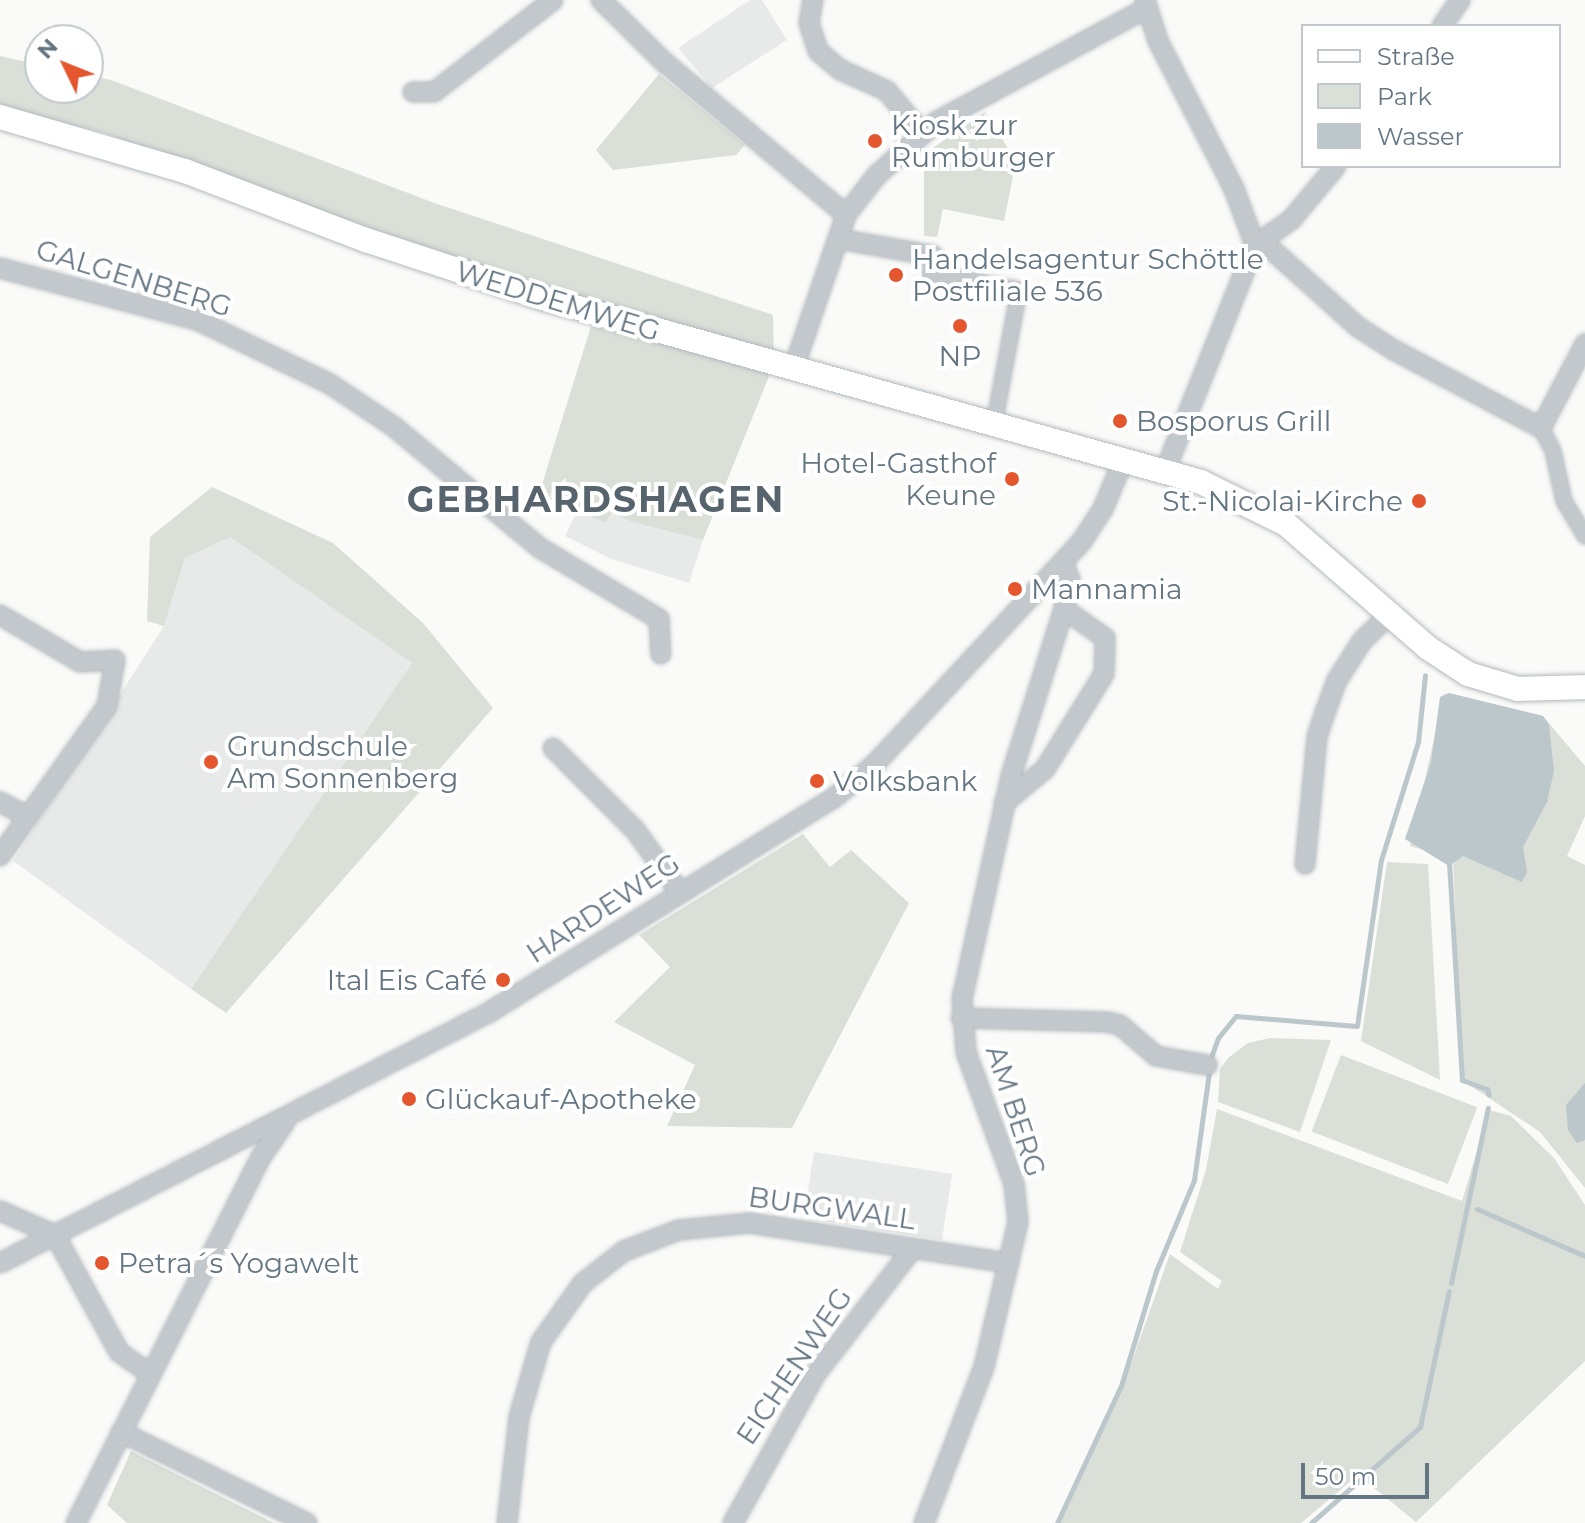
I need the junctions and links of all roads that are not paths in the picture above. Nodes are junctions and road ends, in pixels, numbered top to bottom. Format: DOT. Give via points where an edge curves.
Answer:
graph roads {
  1 [pos="553,0"];
  2 [pos="601,0"];
  3 [pos="813,0"];
  4 [pos="1460,0"];
  5 [pos="1146,4"];
  6 [pos="1443,24"];
  7 [pos="413,92"];
  8 [pos="0,117"];
  9 [pos="922,133"];
  10 [pos="1334,168"];
  11 [pos="846,215"];
  12 [pos="838,239"];
  13 [pos="1255,245"];
  14 [pos="934,256"];
  15 [pos="0,268"];
  16 [pos="1585,344"];
  17 [pos="793,370"];
  18 [pos="994,425"];
  19 [pos="1541,428"];
  20 [pos="1123,461"];
  21 [pos="1166,469"];
  22 [pos="1585,536"];
  23 [pos="1063,563"];
  24 [pos="1064,609"];
  25 [pos="1391,613"];
  26 [pos="0,615"];
  27 [pos="661,654"];
  28 [pos="1585,687"];
  29 [pos="553,748"];
  30 [pos="0,802"];
  31 [pos="1004,803"];
  32 [pos="28,817"];
  33 [pos="0,856"];
  34 [pos="1305,864"];
  35 [pos="679,891"];
  36 [pos="961,1018"];
  37 [pos="1207,1065"];
  38 [pos="288,1118"];
  39 [pos="0,1211"];
  40 [pos="55,1235"];
  41 [pos="913,1248"];
  42 [pos="0,1263"];
  43 [pos="1009,1263"];
  44 [pos="150,1374"];
  45 [pos="121,1432"];
  46 [pos="76,1523"];
  47 [pos="307,1523"];
  48 [pos="507,1523"];
  49 [pos="733,1523"];
  50 [pos="924,1523"];
  1 -- 7 [label="street" via="434,92"];
  2 -- 11 [label="street" via="665,63"];
  3 -- 9 [label="street" via="809,23 818,51 841,70 887,91"];
  4 -- 6 [label="street"];
  5 -- 9 [label="street"];
  5 -- 13 [label="street" via="1158,41 1248,220"];
  8 -- 17 [label="main road, WEDDEMWEG" via="185,171 453,270"];
  9 -- 11 [label="street" via="876,176"];
  10 -- 13 [label="street" via="1291,220"];
  11 -- 12 [label="street"];
  12 -- 14 [label="street"];
  12 -- 17 [label="street"];
  13 -- 19 [label="street" via="1271,249 1358,327 1392,349"];
  13 -- 21 [label="street"];
  14 -- 18 [label="street" via="930,273 1019,290"];
  15 -- 27 [label="street, GALGENBERG" via="197,320 330,384 393,426 540,548 659,619"];
  16 -- 19 [label="street"];
  17 -- 18 [label="main road, WEDDEMWEG"];
  18 -- 20 [label="main road, WEDDEMWEG"];
  19 -- 22 [label="street" via="1553,451 1564,501"];
  20 -- 21 [label="main road, WEDDEMWEG"];
  20 -- 23 [label="street, HARDEWEG" via="1103,509"];
  21 -- 25 [label="main road, WEDDEMWEG" via="1286,524"];
  23 -- 24 [label="street, AM BERG" via="1070,580"];
  23 -- 35 [label="street, HARDEWEG" via="874,765 819,808"];
  24 -- 31 [label="street, AM BERG"];
  24 -- 31 [label="street" via="1105,638 1104,674 1045,769"];
  25 -- 28 [label="main road, WEDDEMWEG" via="1428,648 1468,674 1518,689"];
  25 -- 34 [label="street" via="1362,641 1336,682 1326,710 1317,737"];
  26 -- 32 [label="street" via="80,662 115,660 107,706"];
  29 -- 35 [label="street" via="635,830"];
  30 -- 32 [label="street"];
  31 -- 36 [label="street, AM BERG" via="969,955"];
  32 -- 33 [label="street"];
  35 -- 38 [label="street, HARDEWEG" via="519,995"];
  36 -- 37 [label="street" via="1107,1022 1120,1025 1156,1056"];
  36 -- 43 [label="street, AM BERG" via="975,1083 1014,1184 1018,1222"];
  38 -- 40 [label="street, HARDEWEG"];
  38 -- 44 [label="street" via="261,1157"];
  39 -- 40 [label="street"];
  40 -- 42 [label="street, HARDEWEG"];
  40 -- 44 [label="street" via="119,1352"];
  41 -- 43 [label="street, BURGWALL"];
  41 -- 48 [label="street, BURGWALL" via="730,1222 679,1230 624,1251 583,1283 541,1342 519,1417"];
  41 -- 49 [label="street, EICHENWEG" via="815,1375"];
  43 -- 50 [label="street, AM BERG" via="984,1367"];
  44 -- 45 [label="street"];
  45 -- 46 [label="street"];
  45 -- 47 [label="street"];
}
